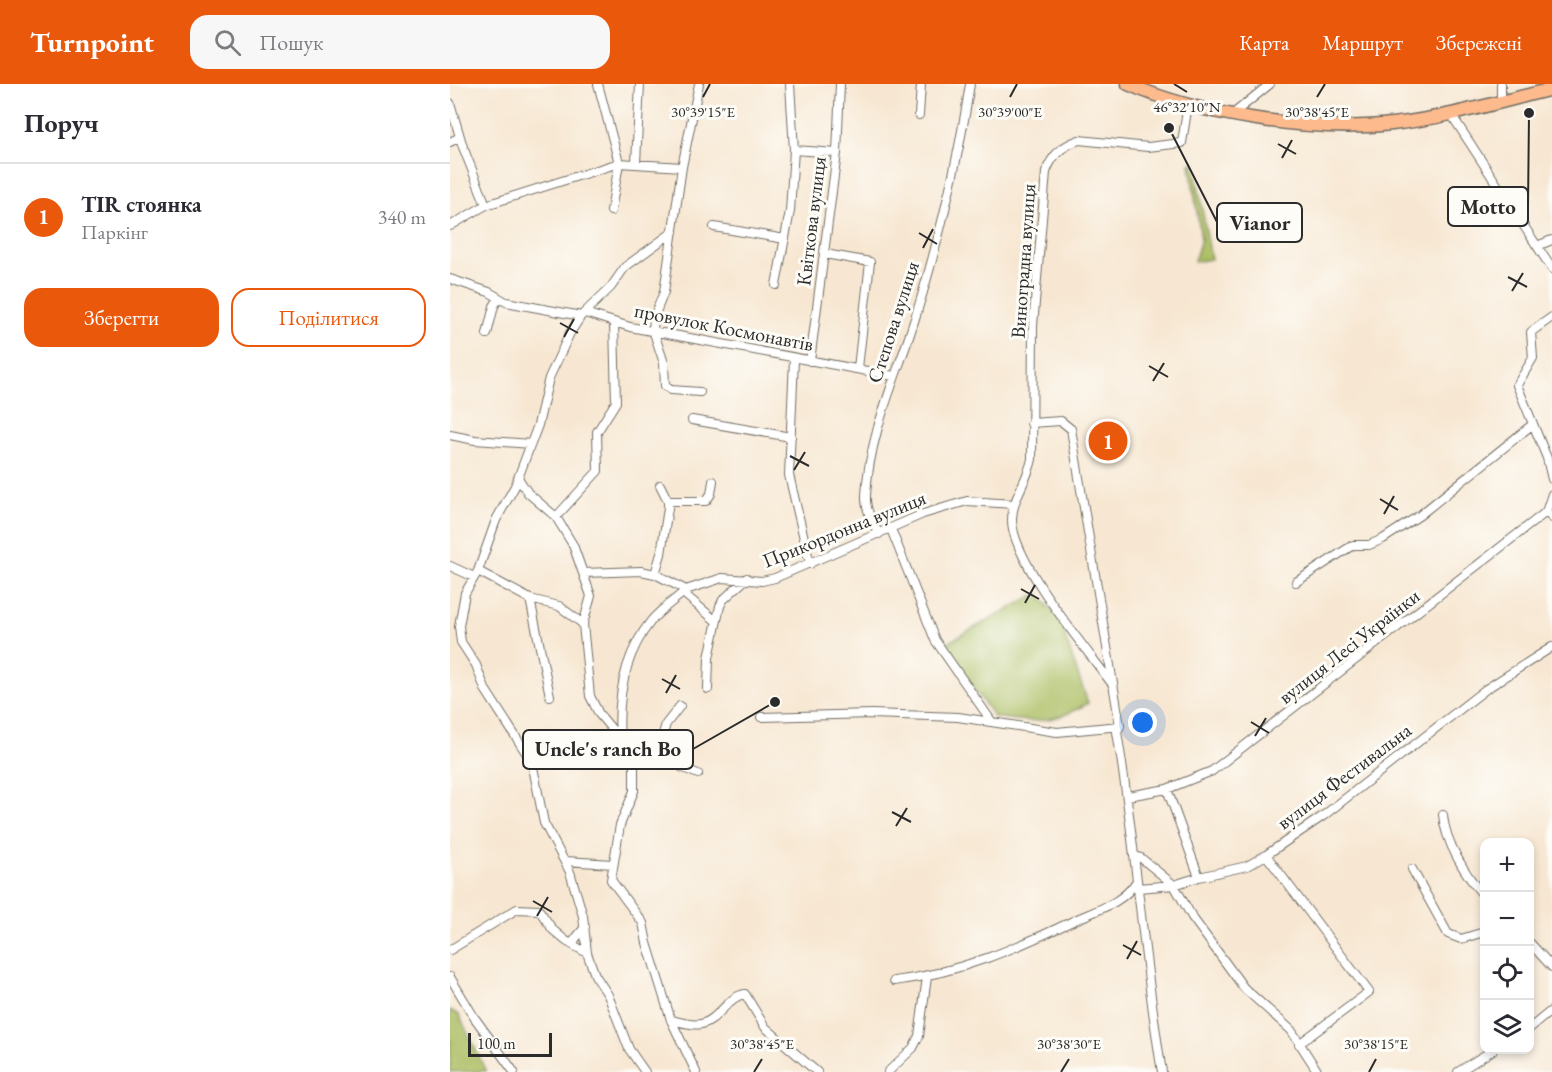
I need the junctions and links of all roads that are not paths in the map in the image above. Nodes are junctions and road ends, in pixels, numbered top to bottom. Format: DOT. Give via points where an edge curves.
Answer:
graph roads {
  1 [pos="598,84"];
  2 [pos="640,84"];
  3 [pos="699,84"];
  4 [pos="790,84"];
  5 [pos="840,84"];
  6 [pos="921,84"];
  7 [pos="970,84"];
  8 [pos="1270,84"];
  9 [pos="1501,84"];
  10 [pos="1136,86"];
  11 [pos="1552,89"];
  12 [pos="1501,102"];
  13 [pos="450,103"];
  14 [pos="1188,104"];
  15 [pos="1233,114"];
  16 [pos="1451,114"];
  17 [pos="919,115"];
  18 [pos="460,137"];
  19 [pos="450,142"];
  20 [pos="794,150"];
  21 [pos="837,153"];
  22 [pos="619,163"];
  23 [pos="636,163"];
  24 [pos="682,167"];
  25 [pos="486,206"];
  26 [pos="611,211"];
  27 [pos="450,226"];
  28 [pos="714,227"];
  29 [pos="673,232"];
  30 [pos="785,239"];
  31 [pos="1552,240"];
  32 [pos="1537,246"];
  33 [pos="825,254"];
  34 [pos="1552,268"];
  35 [pos="450,279"];
  36 [pos="776,285"];
  37 [pos="500,298"];
  38 [pos="583,315"];
  39 [pos="1552,317"];
  40 [pos="614,323"];
  41 [pos="653,330"];
  42 [pos="487,334"];
  43 [pos="794,359"];
  44 [pos="810,361"];
  45 [pos="858,368"];
  46 [pos="894,376"];
  47 [pos="700,393"];
  48 [pos="692,420"];
  49 [pos="1031,423"];
  50 [pos="1533,424"];
  51 [pos="450,435"];
  52 [pos="790,437"];
  53 [pos="531,444"];
  54 [pos="518,478"];
  55 [pos="1552,479"];
  56 [pos="713,481"];
  57 [pos="660,485"];
  58 [pos="1552,494"];
  59 [pos="668,501"];
  60 [pos="1014,504"];
  61 [pos="1549,515"];
  62 [pos="556,517"];
  63 [pos="891,529"];
  64 [pos="879,534"];
  65 [pos="810,564"];
  66 [pos="450,566"];
  67 [pos="584,573"];
  68 [pos="476,574"];
  69 [pos="655,574"];
  70 [pos="747,578"];
  71 [pos="1296,582"];
  72 [pos="684,592"];
  73 [pos="530,598"];
  74 [pos="716,621"];
  75 [pos="584,624"];
  76 [pos="1552,647"];
  77 [pos="1113,685"];
  78 [pos="708,689"];
  79 [pos="550,696"];
  80 [pos="680,706"];
  81 [pos="761,717"];
  82 [pos="992,722"];
  83 [pos="1120,726"];
  84 [pos="620,741"];
  85 [pos="658,747"];
  86 [pos="631,752"];
  87 [pos="698,774"];
  88 [pos="1167,789"];
  89 [pos="1128,796"];
  90 [pos="1443,815"];
  91 [pos="1266,855"];
  92 [pos="1135,856"];
  93 [pos="565,861"];
  94 [pos="613,864"];
  95 [pos="1412,868"];
  96 [pos="1199,877"];
  97 [pos="1137,885"];
  98 [pos="1174,885"];
  99 [pos="1481,892"];
  100 [pos="585,927"];
  101 [pos="1480,933"];
  102 [pos="572,943"];
  103 [pos="1533,946"];
  104 [pos="450,950"];
  105 [pos="587,953"];
  106 [pos="1552,967"];
  107 [pos="450,977"];
  108 [pos="927,977"];
  109 [pos="894,981"];
  110 [pos="1552,1010"];
  111 [pos="671,1020"];
  112 [pos="1534,1025"];
  113 [pos="1299,1044"];
  114 [pos="1485,1054"];
  115 [pos="696,1071"];
  116 [pos="514,1072"];
  117 [pos="645,1072"];
  118 [pos="817,1072"];
  119 [pos="888,1072"];
  120 [pos="1162,1072"];
  121 [pos="1318,1072"];
  122 [pos="1458,1072"];
  1 -- 22 [label="street"];
  2 -- 23 [label="street"];
  3 -- 24 [label="street"];
  4 -- 20 [label="street"];
  5 -- 21 [label="street, Квіткова вулиця"];
  6 -- 17 [label="street"];
  7 -- 46 [label="street, Степова вулиця" via="938,231"];
  8 -- 15 [label="street"];
  9 -- 12 [label="street"];
  10 -- 14 [label="highway"];
  11 -- 12 [label="highway"];
  12 -- 16 [label="highway"];
  13 -- 18 [label="street"];
  14 -- 15 [label="highway"];
  14 -- 49 [label="street, Виноградна вулиця" via="1182,143 1148,147 1079,140 1061,148 1049,162 1033,326"];
  15 -- 16 [label="highway" via="1362,126"];
  16 -- 32 [label="street"];
  18 -- 19 [label="street"];
  18 -- 25 [label="street"];
  20 -- 21 [label="street"];
  20 -- 30 [label="street"];
  21 -- 33 [label="street, Квіткова вулиця"];
  22 -- 23 [label="street"];
  22 -- 25 [label="street"];
  22 -- 26 [label="street"];
  23 -- 24 [label="street"];
  24 -- 29 [label="street"];
  25 -- 27 [label="street"];
  28 -- 30 [label="street"];
  29 -- 38 [label="street" via="633,260"];
  29 -- 41 [label="street"];
  30 -- 36 [label="street"];
  31 -- 32 [label="street"];
  32 -- 34 [label="street"];
  33 -- 44 [label="street, Квіткова вулиця"];
  33 -- 45 [label="street" via="870,262"];
  35 -- 37 [label="street, провулок Космонавтів"];
  37 -- 38 [label="street, провулок Космонавтів"];
  37 -- 42 [label="street"];
  38 -- 40 [label="street, провулок Космонавтів"];
  38 -- 53 [label="street" via="559,354"];
  39 -- 50 [label="street" via="1531,332 1533,358 1516,386"];
  40 -- 41 [label="street, провулок Космонавтів"];
  40 -- 62 [label="street" via="616,402 597,432 598,471"];
  41 -- 43 [label="street, провулок Космонавтів"];
  41 -- 47 [label="street" via="664,363 664,386"];
  43 -- 44 [label="street, провулок Космонавтів"];
  43 -- 52 [label="street"];
  44 -- 45 [label="street, провулок Космонавтів"];
  45 -- 46 [label="street, провулок Космонавтів"];
  46 -- 64 [label="street, Степова вулиця" via="881,410 866,495 871,520"];
  48 -- 52 [label="street"];
  49 -- 60 [label="street, Виноградна вулиця" via="1030,468"];
  49 -- 77 [label="street" via="1061,421 1071,429"];
  50 -- 55 [label="street"];
  50 -- 71 [label="street" via="1410,521 1369,545 1353,545"];
  51 -- 53 [label="street"];
  52 -- 65 [label="street" via="790,482"];
  53 -- 54 [label="street"];
  54 -- 62 [label="street" via="528,493"];
  54 -- 68 [label="street" via="496,520"];
  56 -- 59 [label="street" via="706,501"];
  57 -- 59 [label="street"];
  58 -- 61 [label="street"];
  59 -- 69 [label="street" via="662,554"];
  60 -- 63 [label="street, Прикордонна вулиця" via="967,501 923,514"];
  60 -- 77 [label="street" via="1014,531 1039,584"];
  61 -- 88 [label="street, вулиця Лесі Українки" via="1212,771"];
  62 -- 67 [label="street"];
  63 -- 64 [label="street, Прикордонна вулиця"];
  63 -- 82 [label="street" via="934,640"];
  64 -- 65 [label="street, Прикордонна вулиця"];
  65 -- 70 [label="street, Прикордонна вулиця" via="768,580"];
  66 -- 68 [label="street"];
  67 -- 69 [label="street" via="634,570"];
  67 -- 75 [label="street" via="592,599"];
  68 -- 73 [label="street"];
  68 -- 93 [label="street" via="461,606 461,642 485,689 532,762 544,823"];
  69 -- 72 [label="street"];
  70 -- 72 [label="street, Прикордонна вулиця" via="722,578"];
  70 -- 74 [label="street" via="723,600"];
  72 -- 74 [label="street"];
  72 -- 84 [label="street" via="651,620 633,652 621,685"];
  73 -- 75 [label="street" via="559,606"];
  73 -- 79 [label="street"];
  74 -- 78 [label="street"];
  75 -- 84 [label="street" via="590,696"];
  76 -- 91 [label="street, вулиця Фестивальна" via="1486,689 1323,816"];
  77 -- 83 [label="street"];
  80 -- 85 [label="street" via="666,724"];
  81 -- 82 [label="street" via="872,714"];
  82 -- 83 [label="street" via="1057,732"];
  83 -- 89 [label="street" via="1117,732"];
  84 -- 86 [label="street"];
  85 -- 86 [label="street"];
  85 -- 87 [label="street" via="674,748 681,767"];
  86 -- 94 [label="street" via="634,791 621,825"];
  88 -- 89 [label="street, вулиця Лесі Українки"];
  88 -- 96 [label="street"];
  89 -- 92 [label="street"];
  90 -- 99 [label="street" via="1452,846"];
  91 -- 96 [label="street, вулиця Фестивальна" via="1247,866"];
  91 -- 113 [label="street" via="1369,992"];
  92 -- 97 [label="street"];
  92 -- 98 [label="street"];
  93 -- 94 [label="street"];
  93 -- 100 [label="street"];
  94 -- 111 [label="street" via="611,880 643,923"];
  95 -- 101 [label="street" via="1448,934 1461,939"];
  96 -- 98 [label="street, вулиця Фестивальна"];
  97 -- 98 [label="street, вулиця Фестивальна"];
  97 -- 108 [label="street" via="1121,899 1006,953"];
  97 -- 120 [label="street"];
  98 -- 113 [label="street" via="1192,917 1244,988 1291,1030"];
  100 -- 102 [label="street"];
  100 -- 105 [label="street"];
  102 -- 104 [label="street" via="553,930 539,910 517,909"];
  102 -- 105 [label="street"];
  103 -- 106 [label="street"];
  105 -- 117 [label="street" via="629,1049"];
  107 -- 116 [label="street"];
  108 -- 109 [label="street"];
  108 -- 119 [label="street" via="919,1036 913,1048"];
  110 -- 112 [label="street"];
  111 -- 115 [label="street"];
  111 -- 118 [label="street" via="694,1025 706,1022 745,994 765,1027"];
  113 -- 121 [label="street"];
  114 -- 122 [label="street"];
}
